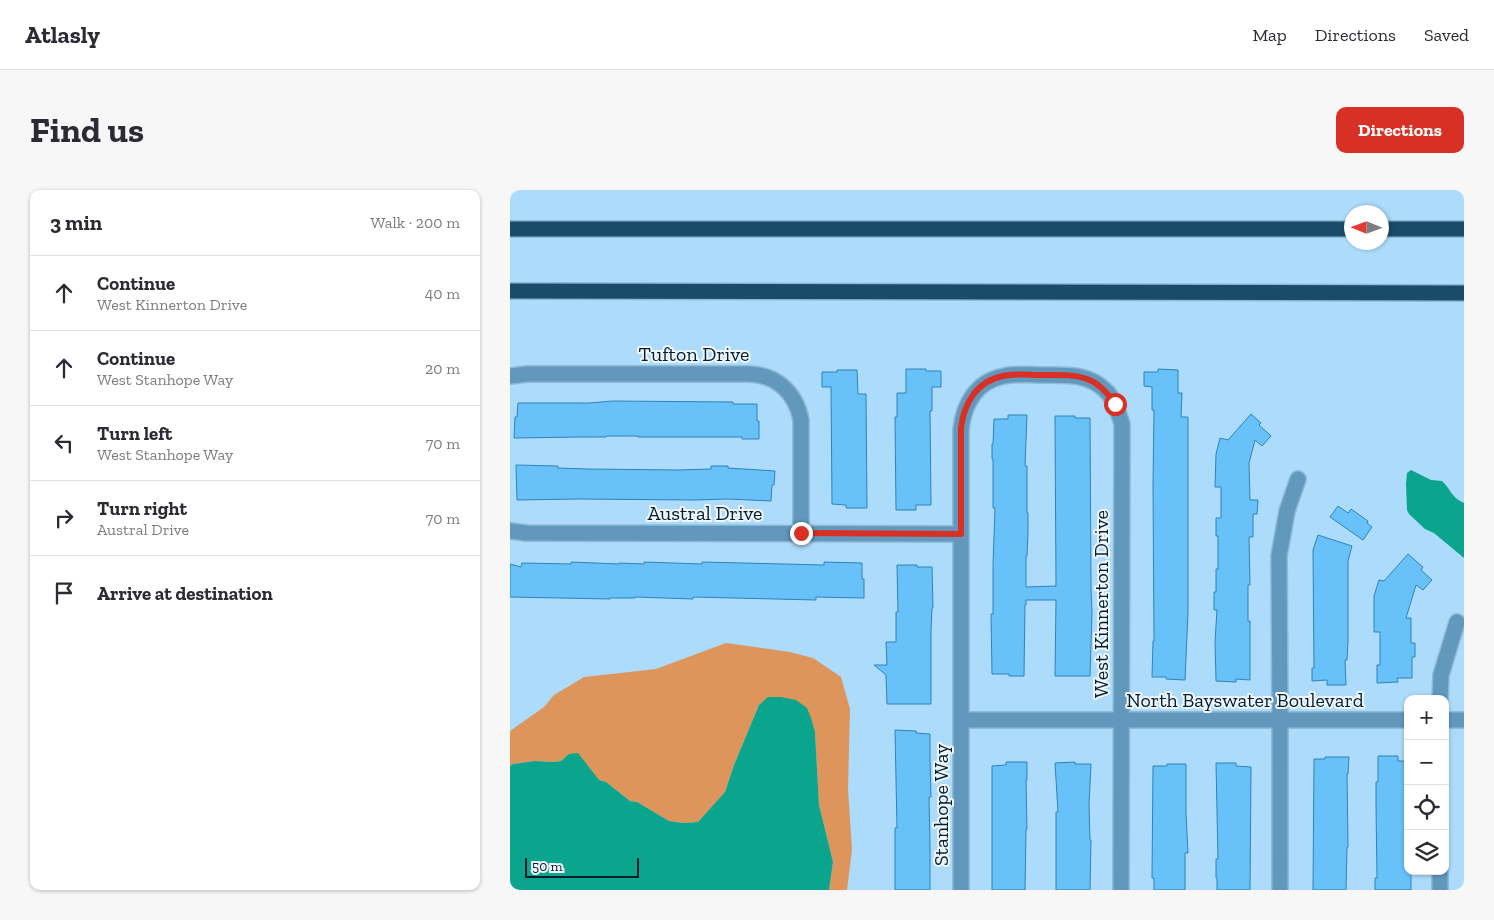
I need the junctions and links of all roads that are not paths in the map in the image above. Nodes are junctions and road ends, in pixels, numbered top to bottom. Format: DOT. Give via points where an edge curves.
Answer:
graph roads {
  1 [pos="510,229"];
  2 [pos="1344,229"];
  3 [pos="1389,229"];
  4 [pos="1464,229"];
  5 [pos="510,291"];
  6 [pos="1464,293"];
  7 [pos="510,376"];
  8 [pos="1298,479"];
  9 [pos="510,531"];
  10 [pos="801,533"];
  11 [pos="961,534"];
  12 [pos="1457,622"];
  13 [pos="1440,695"];
  14 [pos="961,720"];
  15 [pos="1121,720"];
  16 [pos="1404,720"];
  17 [pos="1449,720"];
  18 [pos="1464,720"];
  19 [pos="1280,721"];
  20 [pos="1440,875"];
  21 [pos="960,890"];
  22 [pos="1121,890"];
  23 [pos="1280,890"];
  24 [pos="1440,890"];
  1 -- 2 [label="highway"];
  3 -- 4 [label="highway"];
  5 -- 6 [label="highway"];
  7 -- 10 [label="street, Tufton Drive" via="759,374 774,380 789,392 801,420"];
  8 -- 19 [label="street" via="1287,511 1279,556"];
  9 -- 10 [label="street, Austral Drive"];
  10 -- 11 [label="street, Austral Drive"];
  11 -- 14 [label="street, Stanhope Way"];
  11 -- 15 [label="street, West Kinnerton Drive" via="962,418 969,399 980,388 995,378 1010,375 1075,376 1096,383 1108,392 1122,424"];
  12 -- 13 [label="street" via="1441,675"];
  14 -- 15 [label="street, North Bayswater Boulevard"];
  14 -- 21 [label="street, Stanhope Way"];
  15 -- 19 [label="street, North Bayswater Boulevard"];
  15 -- 22 [label="street, West Kinnerton Drive"];
  16 -- 19 [label="street, North Bayswater Boulevard"];
  17 -- 18 [label="street"];
  19 -- 23 [label="street"];
  20 -- 24 [label="street"];
}
